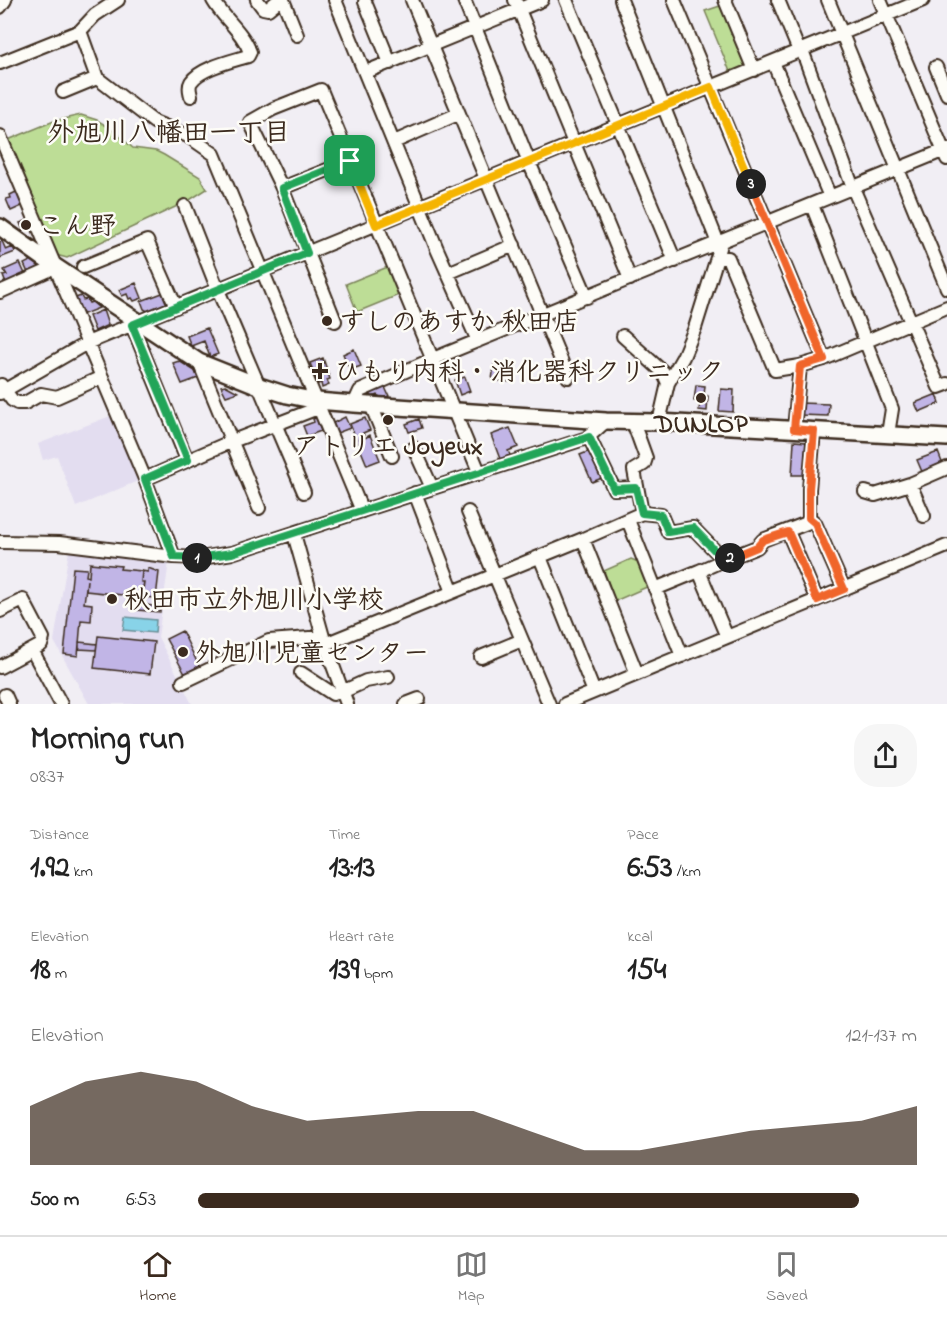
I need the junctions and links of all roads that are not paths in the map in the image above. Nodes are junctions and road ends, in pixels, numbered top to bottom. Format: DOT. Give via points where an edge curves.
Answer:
graph roads {
  1 [pos="5,0"];
  2 [pos="118,0"];
  3 [pos="213,0"];
  4 [pos="257,0"];
  5 [pos="281,0"];
  6 [pos="335,0"];
  7 [pos="412,0"];
  8 [pos="464,0"];
  9 [pos="542,0"];
  10 [pos="566,0"];
  11 [pos="621,0"];
  12 [pos="674,0"];
  13 [pos="725,0"];
  14 [pos="778,0"];
  15 [pos="828,0"];
  16 [pos="880,0"];
  17 [pos="923,0"];
  18 [pos="365,2"];
  19 [pos="103,4"];
  20 [pos="517,5"];
  21 [pos="0,7"];
  22 [pos="886,15"];
  23 [pos="475,27"];
  24 [pos="80,31"];
  25 [pos="842,33"];
  26 [pos="297,35"];
  27 [pos="431,45"];
  28 [pos="800,50"];
  29 [pos="773,62"];
  30 [pos="0,63"];
  31 [pos="390,63"];
  32 [pos="936,67"];
  33 [pos="754,70"];
  34 [pos="366,72"];
  35 [pos="97,78"];
  36 [pos="711,87"];
  37 [pos="63,92"];
  38 [pos="947,94"];
  39 [pos="191,96"];
  40 [pos="664,106"];
  41 [pos="458,114"];
  42 [pos="618,126"];
  43 [pos="0,136"];
  44 [pos="394,142"];
  45 [pos="574,144"];
  46 [pos="946,153"];
  47 [pos="350,161"];
  48 [pos="529,162"];
  49 [pos="898,169"];
  50 [pos="486,180"];
  51 [pos="282,188"];
  52 [pos="853,188"];
  53 [pos="830,197"];
  54 [pos="812,205"];
  55 [pos="185,206"];
  56 [pos="420,207"];
  57 [pos="767,223"];
  58 [pos="376,225"];
  59 [pos="0,227"];
  60 [pos="719,242"];
  61 [pos="514,245"];
  62 [pos="307,253"];
  63 [pos="717,258"];
  64 [pos="675,261"];
  65 [pos="53,265"];
  66 [pos="83,267"];
  67 [pos="262,272"];
  68 [pos="448,273"];
  69 [pos="630,279"];
  70 [pos="947,288"];
  71 [pos="218,290"];
  72 [pos="0,292"];
  73 [pos="587,297"];
  74 [pos="176,307"];
  75 [pos="947,307"];
  76 [pos="543,315"];
  77 [pos="335,321"];
  78 [pos="911,322"];
  79 [pos="136,323"];
  80 [pos="623,336"];
  81 [pos="478,341"];
  82 [pos="867,341"];
  83 [pos="87,343"];
  84 [pos="824,359"];
  85 [pos="433,360"];
  86 [pos="199,362"];
  87 [pos="800,366"];
  88 [pos="102,377"];
  89 [pos="568,377"];
  90 [pos="668,383"];
  91 [pos="947,384"];
  92 [pos="260,386"];
  93 [pos="1,389"];
  94 [pos="318,404"];
  95 [pos="354,404"];
  96 [pos="371,405"];
  97 [pos="454,410"];
  98 [pos="606,421"];
  99 [pos="633,422"];
  100 [pos="659,422"];
  101 [pos="276,424"];
  102 [pos="794,429"];
  103 [pos="814,431"];
  104 [pos="888,434"];
  105 [pos="589,437"];
  106 [pos="947,438"];
  107 [pos="230,442"];
  108 [pos="414,448"];
  109 [pos="392,456"];
  110 [pos="188,460"];
  111 [pos="947,468"];
  112 [pos="480,474"];
  113 [pos="145,479"];
  114 [pos="910,484"];
  115 [pos="432,488"];
  116 [pos="636,488"];
  117 [pos="304,492"];
  118 [pos="865,492"];
  119 [pos="415,493"];
  120 [pos="258,508"];
  121 [pos="362,511"];
  122 [pos="468,512"];
  123 [pos="642,513"];
  124 [pos="924,516"];
  125 [pos="809,518"];
  126 [pos="628,520"];
  127 [pos="788,532"];
  128 [pos="294,534"];
  129 [pos="583,539"];
  130 [pos="0,542"];
  131 [pos="947,546"];
  132 [pos="540,556"];
  133 [pos="174,557"];
  134 [pos="724,560"];
  135 [pos="699,571"];
  136 [pos="495,575"];
  137 [pos="655,589"];
  138 [pos="844,589"];
  139 [pos="453,592"];
  140 [pos="817,600"];
  141 [pos="0,611"];
  142 [pos="727,637"];
  143 [pos="324,640"];
  144 [pos="522,640"];
  145 [pos="32,650"];
  146 [pos="682,656"];
  147 [pos="481,657"];
  148 [pos="0,667"];
  149 [pos="301,674"];
  150 [pos="637,674"];
  151 [pos="388,677"];
  152 [pos="183,682"];
  153 [pos="594,692"];
  154 [pos="344,698"];
  155 [pos="419,699"];
  156 [pos="61,704"];
  157 [pos="406,704"];
  158 [pos="549,704"];
  159 [pos="565,704"];
  1 -- 21 [label="street"];
  2 -- 19 [label="street"];
  3 -- 39 [label="street" via="250,52 200,75 191,82"];
  4 -- 5 [label="street" via="268,9"];
  5 -- 26 [label="street"];
  6 -- 34 [label="street"];
  7 -- 27 [label="street"];
  8 -- 23 [label="street"];
  9 -- 20 [label="street"];
  10 -- 42 [label="street"];
  11 -- 40 [label="street"];
  12 -- 36 [label="street"];
  13 -- 33 [label="street"];
  14 -- 28 [label="street"];
  15 -- 25 [label="street"];
  16 -- 22 [label="street"];
  17 -- 22 [label="street"];
  18 -- 31 [label="street"];
  19 -- 24 [label="street"];
  20 -- 23 [label="street"];
  20 -- 45 [label="street"];
  22 -- 25 [label="street"];
  22 -- 46 [label="street"];
  23 -- 27 [label="street"];
  23 -- 48 [label="street"];
  24 -- 30 [label="street"];
  24 -- 35 [label="street"];
  25 -- 28 [label="street"];
  25 -- 49 [label="street"];
  27 -- 31 [label="street"];
  27 -- 41 [label="street"];
  28 -- 29 [label="street"];
  28 -- 52 [label="street"];
  29 -- 33 [label="street"];
  29 -- 53 [label="street"];
  31 -- 34 [label="street"];
  32 -- 38 [label="street"];
  33 -- 36 [label="street"];
  34 -- 44 [label="street"];
  35 -- 37 [label="street"];
  35 -- 67 [label="street" via="154,122 188,136 214,154"];
  36 -- 40 [label="street"];
  36 -- 57 [label="street"];
  40 -- 42 [label="street"];
  40 -- 60 [label="street"];
  41 -- 44 [label="street"];
  41 -- 50 [label="street"];
  42 -- 45 [label="street"];
  42 -- 64 [label="street"];
  43 -- 65 [label="street"];
  44 -- 56 [label="street"];
  45 -- 48 [label="street"];
  45 -- 69 [label="street"];
  46 -- 49 [label="street"];
  47 -- 51 [label="street"];
  47 -- 51 [label="street" via="321,90 250,122"];
  47 -- 58 [label="street"];
  48 -- 50 [label="street"];
  48 -- 73 [label="street"];
  49 -- 52 [label="street"];
  49 -- 70 [label="street"];
  50 -- 56 [label="street"];
  50 -- 61 [label="street"];
  51 -- 62 [label="street"];
  52 -- 53 [label="street"];
  52 -- 78 [label="street"];
  53 -- 54 [label="street"];
  54 -- 57 [label="street"];
  54 -- 82 [label="street"];
  55 -- 71 [label="street"];
  56 -- 58 [label="street"];
  56 -- 68 [label="street"];
  57 -- 60 [label="street"];
  57 -- 84 [label="street"];
  58 -- 62 [label="street"];
  58 -- 85 [label="street"];
  59 -- 65 [label="main road"];
  60 -- 63 [label="street"];
  60 -- 64 [label="street"];
  61 -- 68 [label="street"];
  61 -- 76 [label="street"];
  62 -- 67 [label="street"];
  62 -- 77 [label="street"];
  63 -- 87 [label="street" via="728,258 776,370"];
  63 -- 90 [label="street" via="695,328"];
  64 -- 69 [label="street"];
  65 -- 72 [label="street"];
  65 -- 79 [label="main road"];
  65 -- 83 [label="street"];
  66 -- 74 [label="street" via="147,241"];
  67 -- 71 [label="street"];
  67 -- 94 [label="street"];
  68 -- 81 [label="street"];
  69 -- 73 [label="street"];
  71 -- 74 [label="street"];
  71 -- 92 [label="street"];
  73 -- 76 [label="street"];
  74 -- 79 [label="street"];
  75 -- 78 [label="street"];
  76 -- 81 [label="street"];
  76 -- 89 [label="street"];
  78 -- 82 [label="street"];
  78 -- 91 [label="street" via="939,387"];
  79 -- 83 [label="street"];
  79 -- 86 [label="main road"];
  79 -- 110 [label="street"];
  80 -- 90 [label="street" via="663,372"];
  81 -- 85 [label="street"];
  82 -- 84 [label="street"];
  82 -- 104 [label="street" via="892,409"];
  83 -- 88 [label="street"];
  83 -- 93 [label="street"];
  84 -- 87 [label="street"];
  85 -- 95 [label="street" via="360,391"];
  85 -- 97 [label="street"];
  86 -- 92 [label="main road"];
  86 -- 107 [label="street"];
  87 -- 102 [label="street"];
  88 -- 93 [label="street" via="57,397 41,394 25,403 18,403"];
  88 -- 113 [label="street"];
  90 -- 100 [label="street"];
  92 -- 94 [label="main road"];
  92 -- 101 [label="street"];
  94 -- 95 [label="main road"];
  94 -- 101 [label="street"];
  94 -- 121 [label="street"];
  95 -- 96 [label="main road"];
  96 -- 97 [label="main road"];
  96 -- 109 [label="street"];
  97 -- 98 [label="main road"];
  97 -- 112 [label="street"];
  98 -- 99 [label="main road"];
  98 -- 105 [label="street"];
  99 -- 100 [label="main road"];
  99 -- 116 [label="street" via="646,458 634,470"];
  100 -- 102 [label="main road"];
  101 -- 107 [label="street"];
  101 -- 117 [label="street"];
  102 -- 103 [label="main road"];
  103 -- 104 [label="main road"];
  103 -- 125 [label="street"];
  104 -- 106 [label="main road"];
  105 -- 112 [label="street"];
  105 -- 116 [label="street" via="614,489"];
  107 -- 110 [label="street"];
  107 -- 120 [label="street"];
  108 -- 115 [label="street"];
  110 -- 113 [label="street"];
  111 -- 114 [label="street"];
  112 -- 115 [label="street"];
  113 -- 133 [label="street"];
  114 -- 118 [label="street" via="874,495"];
  114 -- 124 [label="street"];
  115 -- 119 [label="street"];
  116 -- 123 [label="street"];
  119 -- 121 [label="street"];
  119 -- 139 [label="street"];
  121 -- 128 [label="street"];
  122 -- 136 [label="street"];
  123 -- 126 [label="street"];
  123 -- 134 [label="street" via="661,515 668,532 693,528"];
  125 -- 127 [label="street" via="807,523"];
  125 -- 138 [label="street" via="815,523"];
  126 -- 129 [label="street"];
  126 -- 137 [label="street"];
  127 -- 134 [label="street"];
  127 -- 140 [label="street"];
  128 -- 133 [label="street" via="232,553"];
  128 -- 143 [label="street"];
  129 -- 132 [label="street"];
  129 -- 150 [label="street"];
  130 -- 133 [label="street" via="59,543"];
  131 -- 138 [label="street"];
  132 -- 136 [label="street"];
  132 -- 153 [label="street"];
  134 -- 135 [label="street"];
  135 -- 137 [label="street"];
  135 -- 142 [label="street"];
  136 -- 139 [label="street"];
  136 -- 144 [label="street"];
  137 -- 146 [label="street"];
  138 -- 140 [label="street"];
  139 -- 143 [label="street"];
  140 -- 142 [label="street"];
  141 -- 145 [label="street" via="23,600 44,638"];
  142 -- 146 [label="street"];
  143 -- 152 [label="street" via="269,641"];
  143 -- 154 [label="street"];
  144 -- 147 [label="street"];
  144 -- 158 [label="street"];
  145 -- 148 [label="street"];
  145 -- 156 [label="street"];
  146 -- 150 [label="street"];
  149 -- 154 [label="street"];
  150 -- 153 [label="street"];
  151 -- 154 [label="street" via="366,681"];
  153 -- 159 [label="street"];
  155 -- 157 [label="street"];
}
